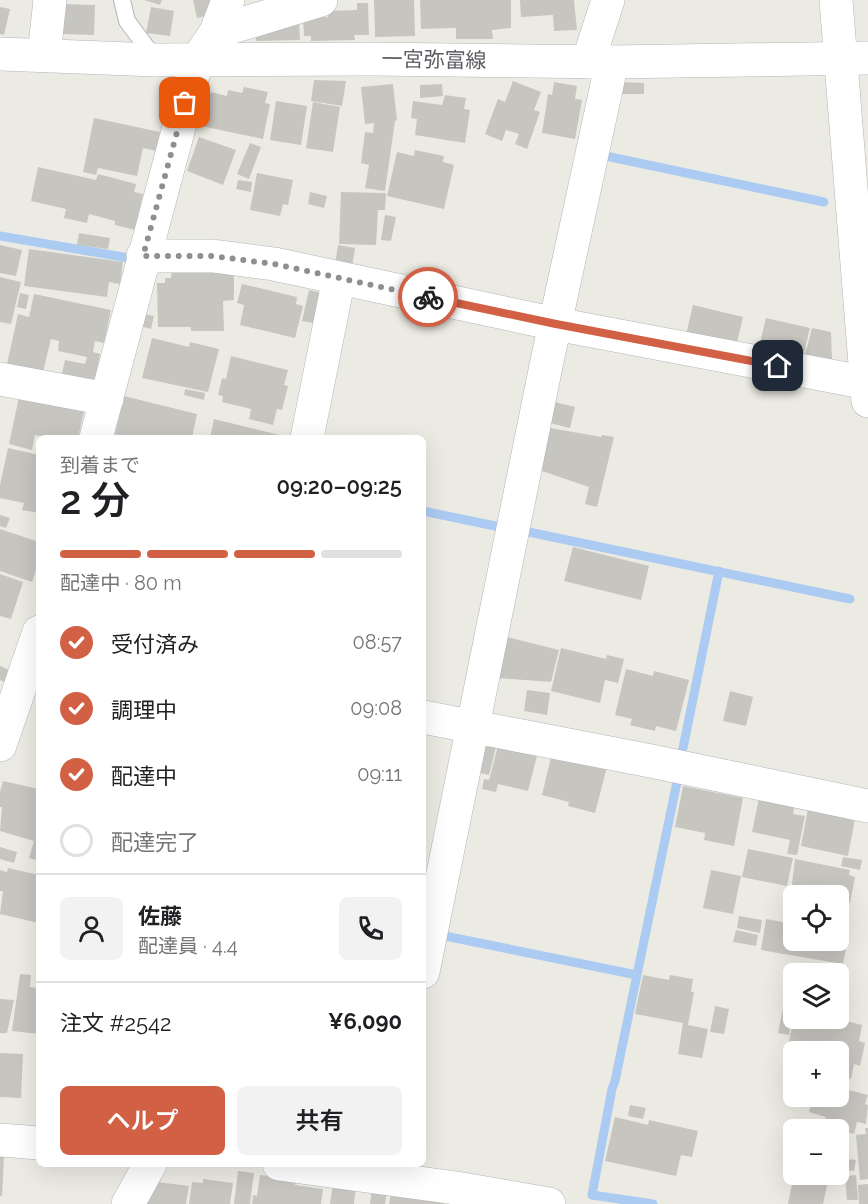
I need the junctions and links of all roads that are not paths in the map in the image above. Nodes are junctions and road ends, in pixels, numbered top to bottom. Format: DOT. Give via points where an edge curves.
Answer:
graph roads {
  1 [pos="50,0"];
  2 [pos="122,0"];
  3 [pos="228,0"];
  4 [pos="321,0"];
  5 [pos="608,0"];
  6 [pos="836,0"];
  7 [pos="216,32"];
  8 [pos="0,54"];
  9 [pos="44,55"];
  10 [pos="854,58"];
  11 [pos="156,60"];
  12 [pos="197,60"];
  13 [pos="600,62"];
  14 [pos="143,256"];
  15 [pos="339,278"];
  16 [pos="556,324"];
  17 [pos="0,379"];
  18 [pos="868,389"];
  19 [pos="107,399"];
  20 [pos="97,435"];
  21 [pos="308,435"];
  22 [pos="36,643"];
  23 [pos="426,718"];
  24 [pos="473,727"];
  25 [pos="0,745"];
  26 [pos="868,806"];
  27 [pos="426,957"];
  28 [pos="0,1140"];
  29 [pos="36,1143"];
  30 [pos="148,1167"];
  31 [pos="323,1167"];
  32 [pos="382,1171"];
  33 [pos="455,1196"];
  34 [pos="128,1204"];
  35 [pos="549,1204"];
  1 -- 9 [label="street"];
  2 -- 11 [label="lane" via="128,21"];
  3 -- 7 [label="street"];
  4 -- 7 [label="street"];
  5 -- 13 [label="street"];
  6 -- 10 [label="street"];
  7 -- 12 [label="street"];
  8 -- 9 [label="street, 一宮弥富線"];
  9 -- 11 [label="street, 一宮弥富線"];
  10 -- 13 [label="street, 一宮弥富線"];
  10 -- 18 [label="street"];
  11 -- 12 [label="street, 一宮弥富線"];
  12 -- 13 [label="street, 一宮弥富線"];
  12 -- 14 [label="street"];
  13 -- 16 [label="street"];
  14 -- 15 [label="street" via="213,256"];
  14 -- 19 [label="street"];
  15 -- 16 [label="street"];
  15 -- 21 [label="street"];
  16 -- 18 [label="street"];
  16 -- 24 [label="street"];
  17 -- 19 [label="street"];
  19 -- 20 [label="street"];
  22 -- 25 [label="street"];
  23 -- 24 [label="street"];
  24 -- 26 [label="street"];
  24 -- 27 [label="street"];
  28 -- 29 [label="street"];
  30 -- 34 [label="street"];
  31 -- 32 [label="street"];
  32 -- 33 [label="street"];
  33 -- 35 [label="street"];
}
